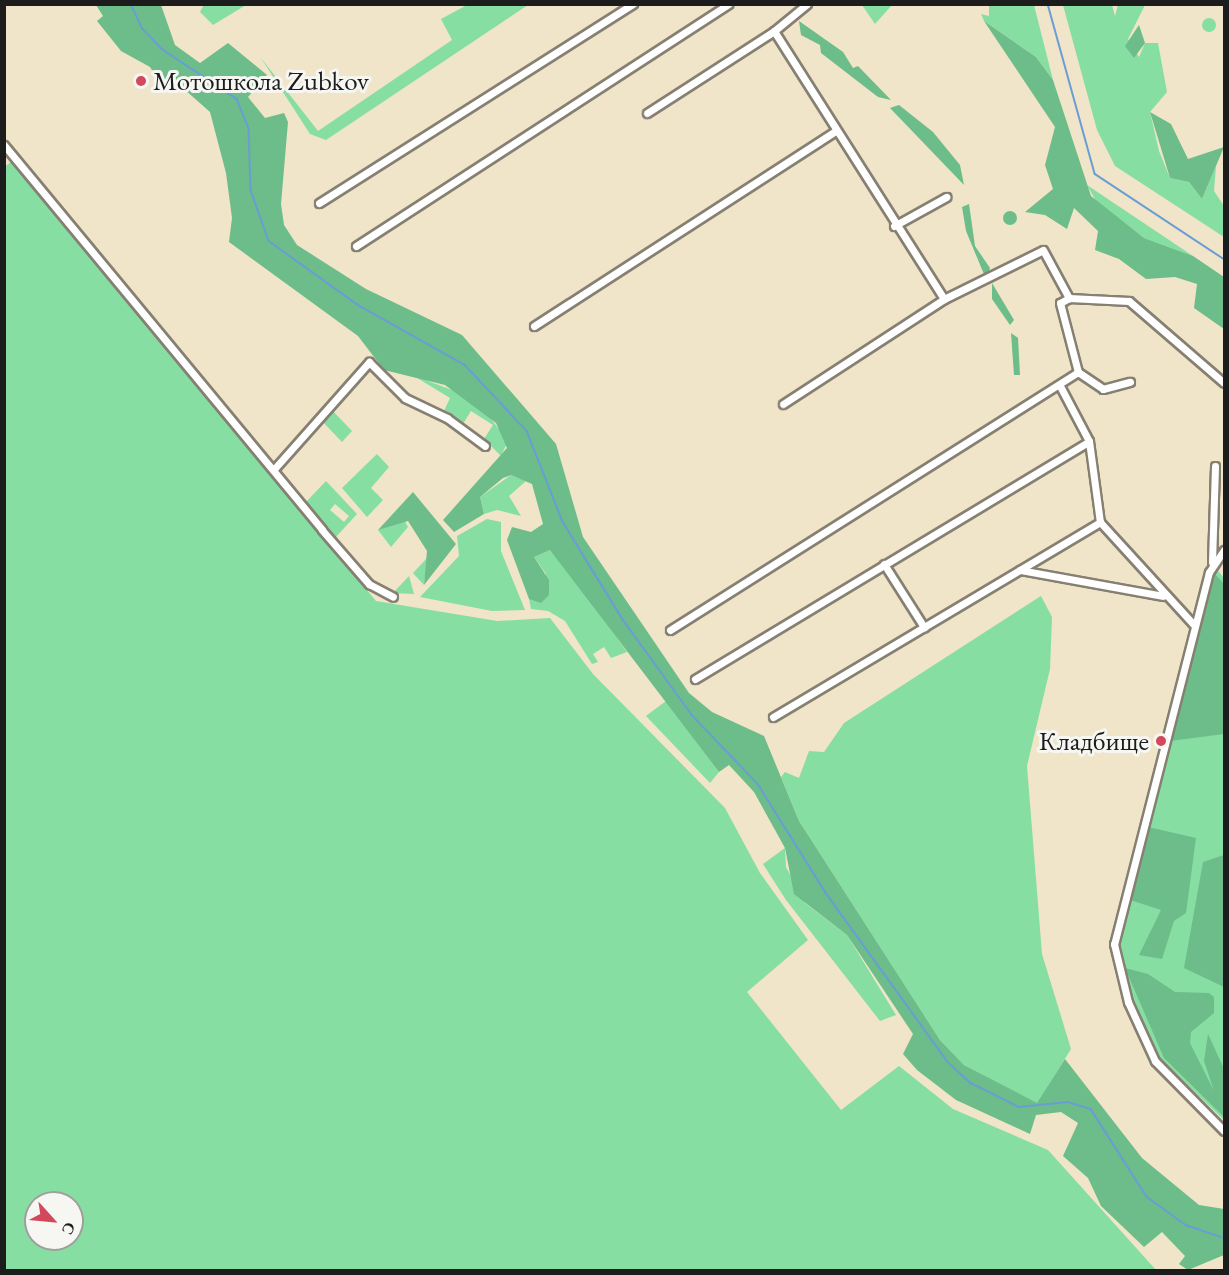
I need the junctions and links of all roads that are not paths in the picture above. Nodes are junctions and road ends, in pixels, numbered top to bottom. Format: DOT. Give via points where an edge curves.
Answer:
graph roads {
  1 [pos="633,4"];
  2 [pos="728,4"];
  3 [pos="807,4"];
  4 [pos="774,31"];
  5 [pos="647,113"];
  6 [pos="835,131"];
  7 [pos="4,145"];
  8 [pos="946,197"];
  9 [pos="320,203"];
  10 [pos="894,226"];
  11 [pos="356,246"];
  12 [pos="1069,298"];
  13 [pos="944,299"];
  14 [pos="534,326"];
  15 [pos="1078,372"];
  16 [pos="1130,382"];
  17 [pos="1224,383"];
  18 [pos="1060,386"];
  19 [pos="783,404"];
  20 [pos="1089,441"];
  21 [pos="485,446"];
  22 [pos="1215,466"];
  23 [pos="276,468"];
  24 [pos="1100,522"];
  25 [pos="1224,550"];
  26 [pos="1212,562"];
  27 [pos="884,564"];
  28 [pos="1020,570"];
  29 [pos="1163,596"];
  30 [pos="393,597"];
  31 [pos="1194,625"];
  32 [pos="924,627"];
  33 [pos="670,630"];
  34 [pos="695,679"];
  35 [pos="773,717"];
  36 [pos="1224,1131"];
  1 -- 9 [label="street"];
  2 -- 11 [label="street"];
  3 -- 4 [label="street"];
  4 -- 5 [label="street"];
  4 -- 6 [label="street"];
  6 -- 10 [label="street"];
  6 -- 14 [label="street"];
  7 -- 23 [label="street"];
  8 -- 10 [label="street"];
  10 -- 13 [label="street"];
  12 -- 13 [label="street" via="1042,250"];
  12 -- 15 [label="street" via="1060,303"];
  12 -- 17 [label="street" via="1129,301"];
  13 -- 19 [label="street"];
  15 -- 16 [label="street" via="1103,389"];
  15 -- 18 [label="street"];
  18 -- 20 [label="street"];
  18 -- 33 [label="street"];
  20 -- 24 [label="street"];
  20 -- 27 [label="street"];
  21 -- 23 [label="street" via="447,418 405,398 369,362"];
  22 -- 26 [label="street"];
  23 -- 30 [label="street" via="369,584"];
  24 -- 28 [label="street"];
  24 -- 29 [label="street"];
  25 -- 26 [label="street"];
  26 -- 31 [label="street"];
  27 -- 32 [label="street"];
  27 -- 34 [label="street"];
  28 -- 29 [label="street"];
  28 -- 32 [label="street"];
  29 -- 31 [label="street"];
  31 -- 36 [label="street" via="1114,944 1128,1002 1155,1061"];
  32 -- 35 [label="street"];
}
